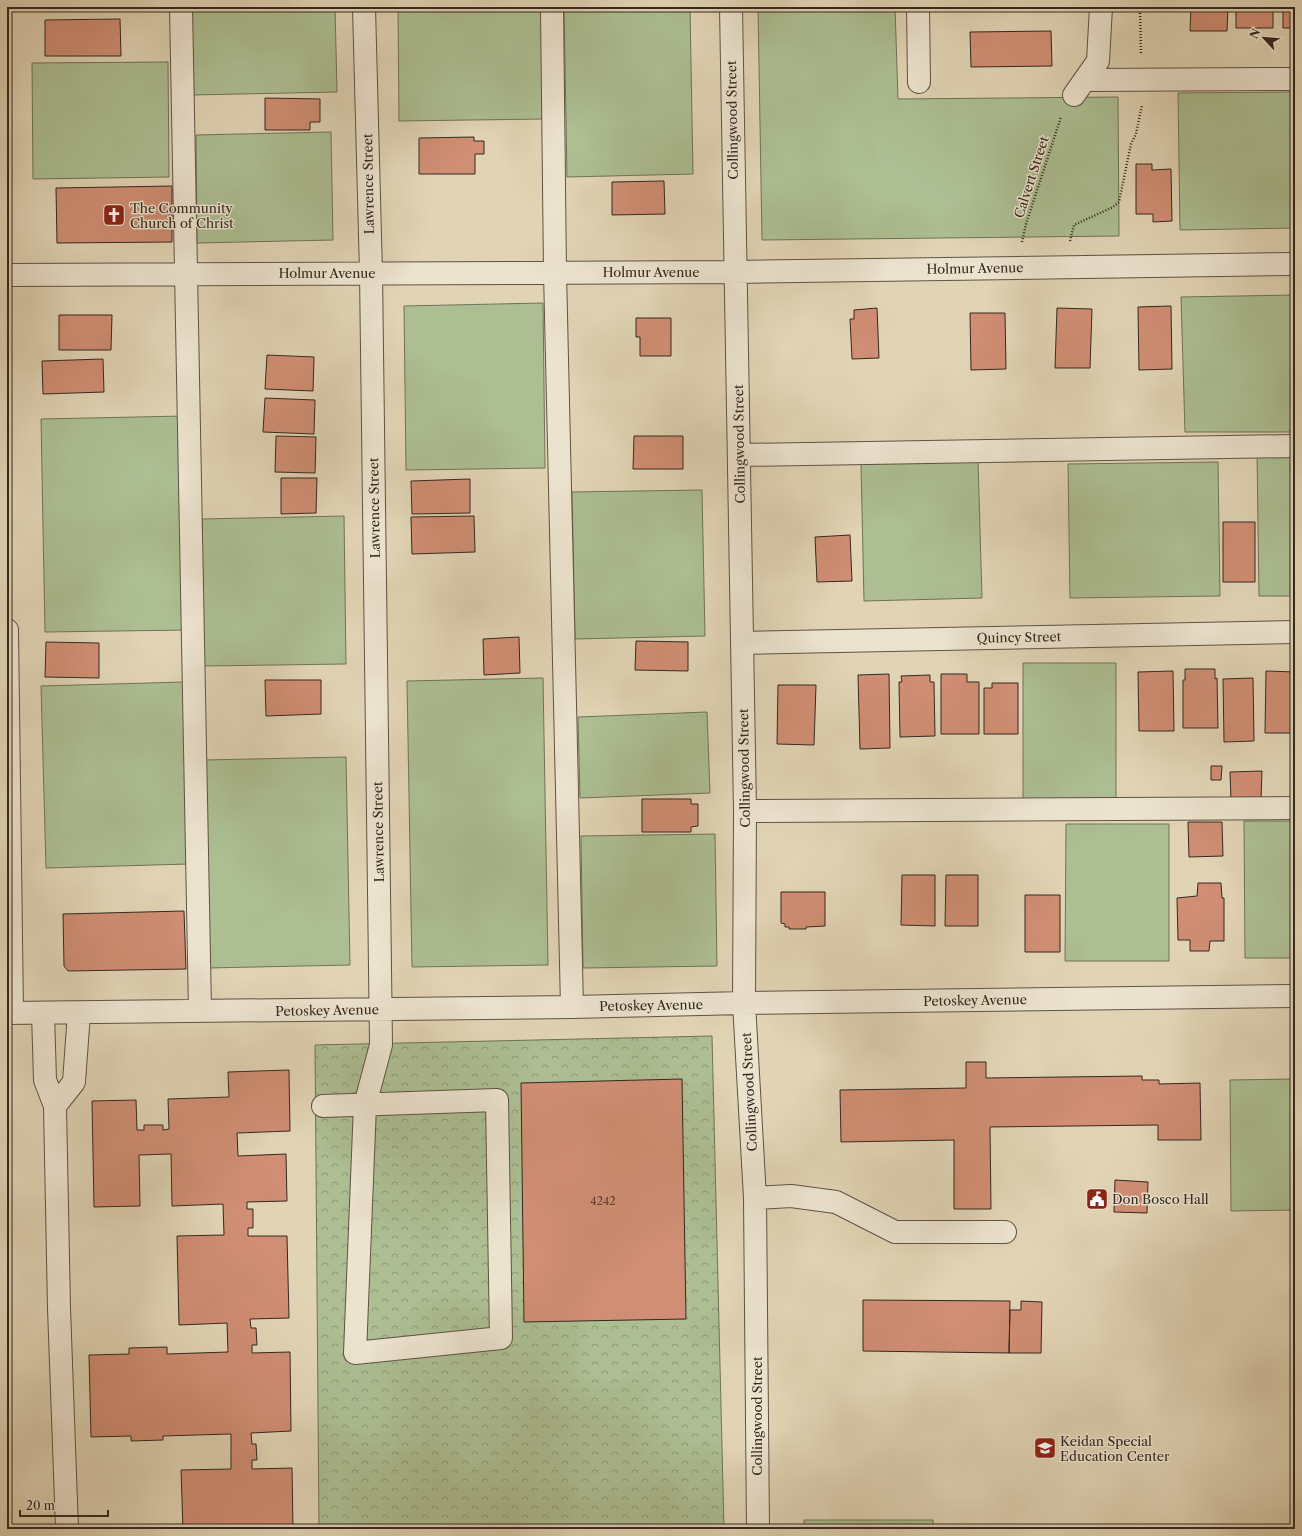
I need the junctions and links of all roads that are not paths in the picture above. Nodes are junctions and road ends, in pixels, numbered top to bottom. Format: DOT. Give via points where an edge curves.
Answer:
graph roads {
  1 [pos="181,7"];
  2 [pos="364,7"];
  3 [pos="552,7"];
  4 [pos="731,7"];
  5 [pos="918,7"];
  6 [pos="1101,7"];
  7 [pos="1295,79"];
  8 [pos="919,82"];
  9 [pos="1295,264"];
  10 [pos="555,272"];
  11 [pos="735,272"];
  12 [pos="371,273"];
  13 [pos="187,274"];
  14 [pos="7,275"];
  15 [pos="1295,446"];
  16 [pos="739,455"];
  17 [pos="7,630"];
  18 [pos="1295,632"];
  19 [pos="742,643"];
  20 [pos="1295,808"];
  21 [pos="745,812"];
  22 [pos="1295,996"];
  23 [pos="744,1003"];
  24 [pos="572,1007"];
  25 [pos="381,1010"];
  26 [pos="200,1011"];
  27 [pos="10,1013"];
  28 [pos="43,1013"];
  29 [pos="79,1013"];
  30 [pos="365,1105"];
  31 [pos="55,1106"];
  32 [pos="324,1106"];
  33 [pos="755,1198"];
  34 [pos="1005,1232"];
  35 [pos="66,1529"];
  36 [pos="758,1529"];
  1 -- 13 [label="street"];
  2 -- 12 [label="street, Lawrence Street"];
  3 -- 10 [label="street"];
  4 -- 11 [label="street, Collingwood Street"];
  5 -- 8 [label="street"];
  6 -- 7 [label="street" via="1098,61 1079,88 1142,80"];
  9 -- 11 [label="street, Holmur Avenue"];
  10 -- 11 [label="street, Holmur Avenue"];
  10 -- 12 [label="street, Holmur Avenue"];
  10 -- 24 [label="street"];
  11 -- 16 [label="street, Collingwood Street"];
  12 -- 13 [label="street, Holmur Avenue"];
  12 -- 25 [label="street, Lawrence Street"];
  13 -- 14 [label="street, Holmur Avenue"];
  13 -- 26 [label="street"];
  15 -- 16 [label="street"];
  16 -- 19 [label="street, Collingwood Street"];
  17 -- 27 [label="street"];
  18 -- 19 [label="street, Quincy Street"];
  19 -- 21 [label="street, Collingwood Street"];
  20 -- 21 [label="street"];
  21 -- 23 [label="street, Collingwood Street"];
  22 -- 23 [label="street, Petoskey Avenue"];
  23 -- 24 [label="street, Petoskey Avenue"];
  23 -- 33 [label="street, Collingwood Street"];
  24 -- 25 [label="street, Petoskey Avenue"];
  25 -- 26 [label="street, Petoskey Avenue"];
  25 -- 30 [label="street, Lawrence Street" via="381,1045"];
  26 -- 29 [label="street, Petoskey Avenue"];
  27 -- 28 [label="street, Petoskey Avenue"];
  28 -- 29 [label="street, Petoskey Avenue"];
  28 -- 31 [label="street" via="44,1080"];
  29 -- 31 [label="street" via="74,1082"];
  30 -- 30 [label="street, Lawrence Street" via="497,1100 501,1338 355,1353"];
  30 -- 32 [label="street"];
  31 -- 35 [label="street"];
  33 -- 34 [label="street" via="791,1196 836,1202 895,1232"];
  33 -- 36 [label="street, Collingwood Street"];
}
